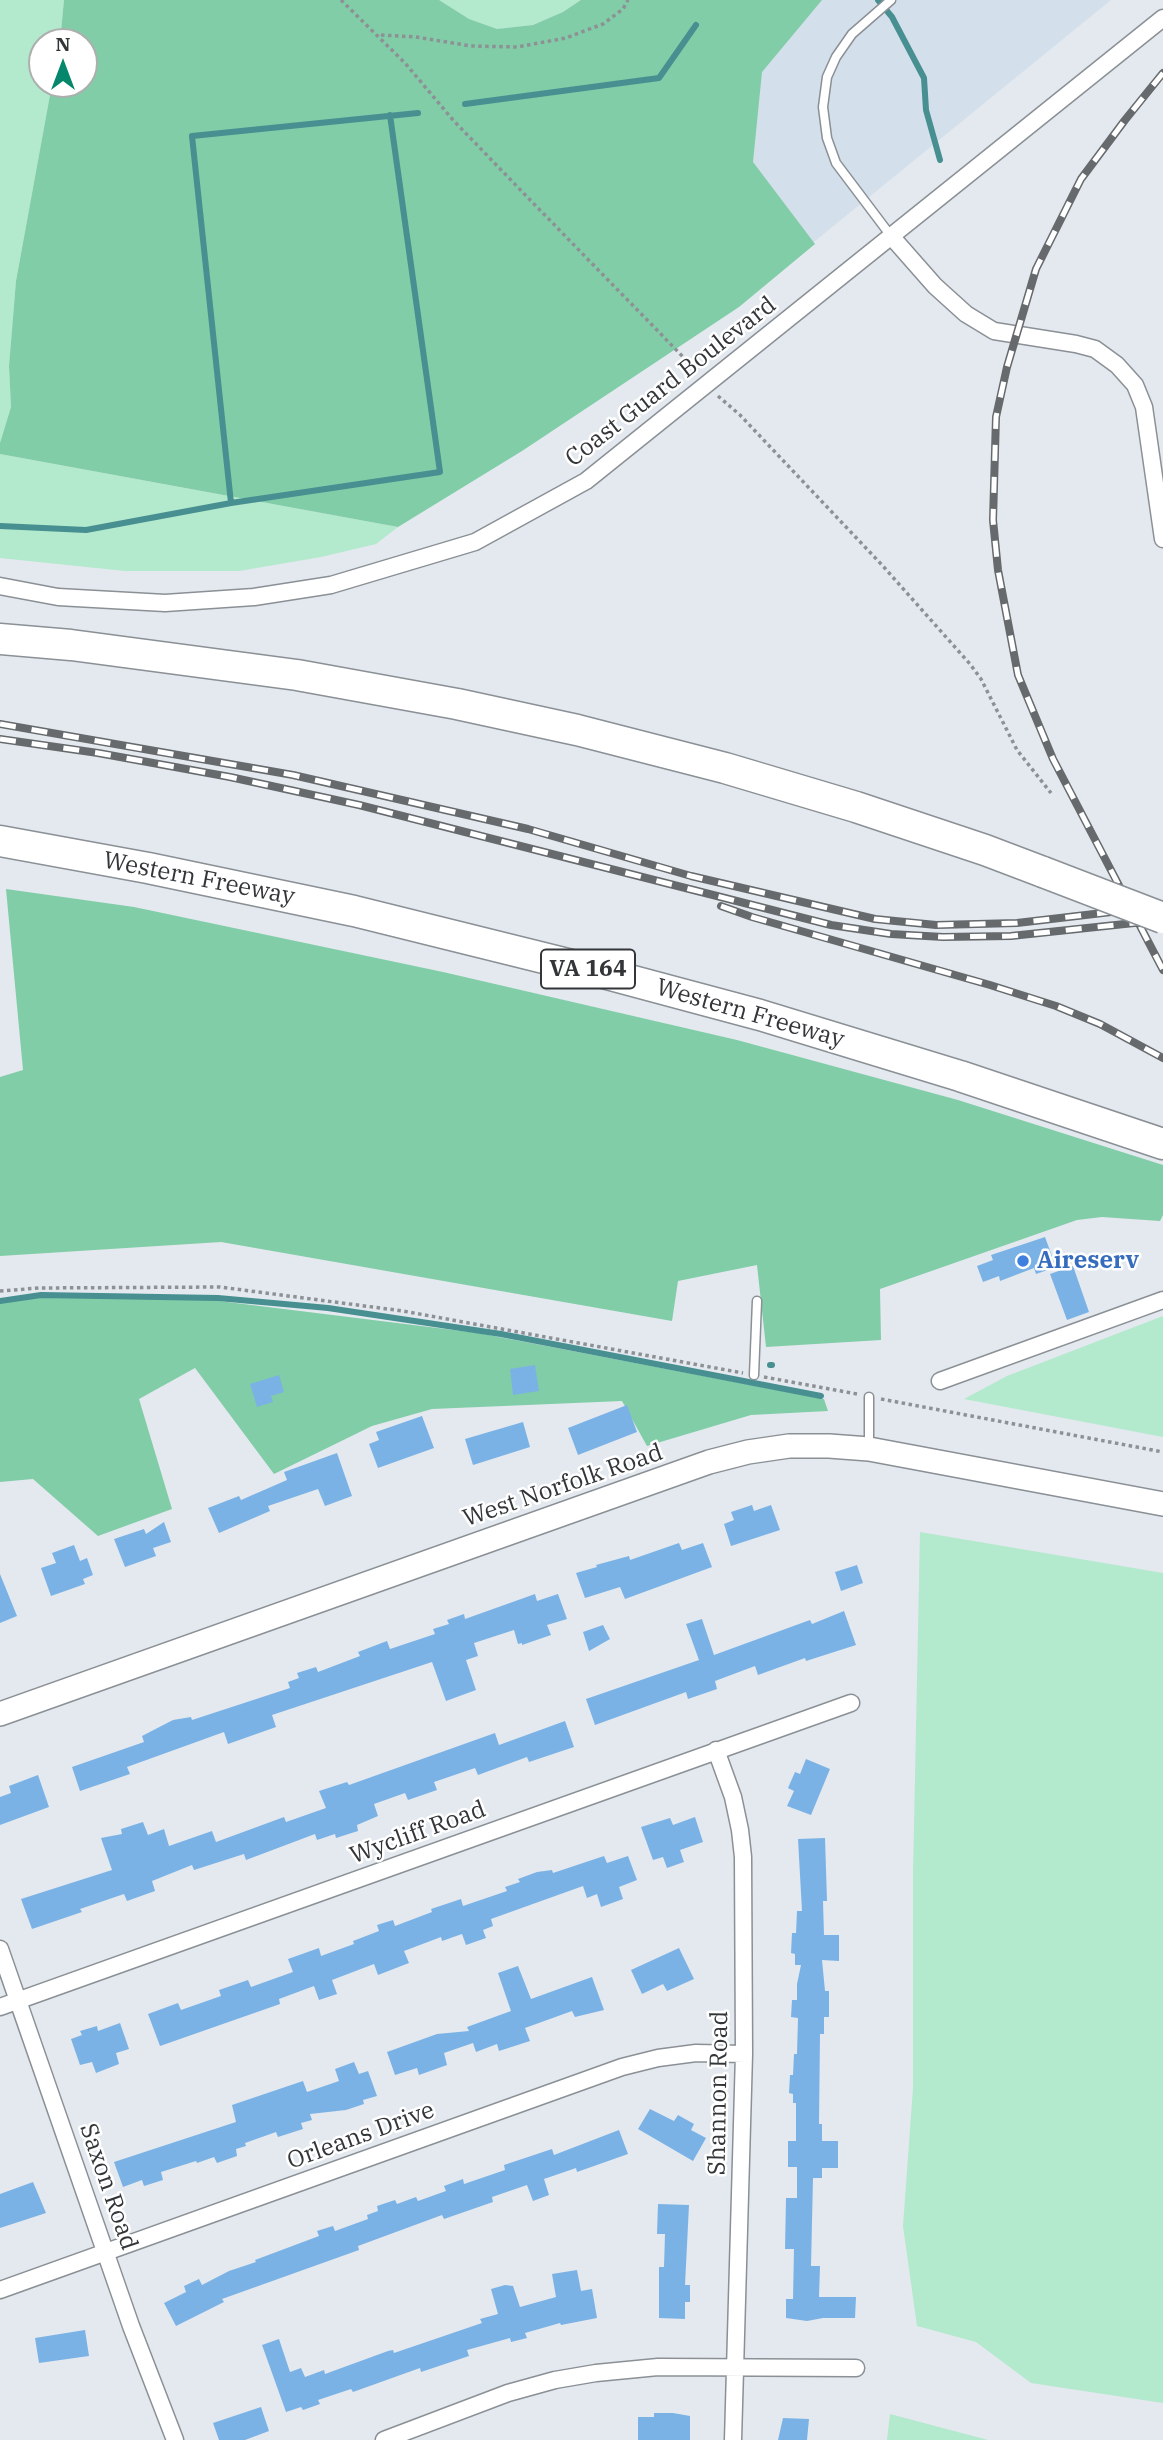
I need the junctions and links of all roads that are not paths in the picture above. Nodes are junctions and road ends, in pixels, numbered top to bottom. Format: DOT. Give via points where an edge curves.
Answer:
graph roads {
  1 [pos="891,0"];
  2 [pos="1163,18"];
  3 [pos="891,236"];
  4 [pos="1163,539"];
  5 [pos="0,586"];
  6 [pos="0,639"];
  7 [pos="0,841"];
  8 [pos="0,861"];
  9 [pos="355,911"];
  10 [pos="1163,918"];
  11 [pos="1163,1144"];
  12 [pos="1163,1300"];
  13 [pos="757,1301"];
  14 [pos="754,1375"];
  15 [pos="940,1381"];
  16 [pos="869,1397"];
  17 [pos="869,1449"];
  18 [pos="1163,1504"];
  19 [pos="851,1703"];
  20 [pos="0,1714"];
  21 [pos="716,1751"];
  22 [pos="0,1949"];
  23 [pos="19,2000"];
  24 [pos="0,2007"];
  25 [pos="744,2054"];
  26 [pos="106,2252"];
  27 [pos="0,2290"];
  28 [pos="737,2367"];
  29 [pos="856,2368"];
  30 [pos="424,2433"];
  31 [pos="175,2440"];
  32 [pos="384,2440"];
  33 [pos="733,2440"];
  1 -- 3 [label="lane" via="852,34 836,57 827,77 823,107 836,163"];
  2 -- 3 [label="street, Coast Guard Boulevard"];
  3 -- 4 [label="street" via="966,314 994,331 1095,349 1135,385 1143,407"];
  3 -- 5 [label="street, Coast Guard Boulevard" via="586,481 475,542 331,585 254,597 165,603 58,597"];
  6 -- 10 [label="highway, bridge" via="296,675 577,730 856,807"];
  7 -- 9 [label="highway, Western Freeway / VA 164"];
  8 -- 9 [label="highway" via="218,888"];
  9 -- 11 [label="highway, Western Freeway / VA 164" via="760,1015"];
  12 -- 15 [label="street"];
  13 -- 14 [label="lane"];
  16 -- 17 [label="lane"];
  17 -- 18 [label="street, West Norfolk Road"];
  17 -- 20 [label="street, West Norfolk Road" via="789,1447 709,1462"];
  19 -- 21 [label="street, Wycliff Road"];
  21 -- 23 [label="street, Wycliff Road"];
  21 -- 25 [label="street, Shannon Road" via="733,1797 743,1857"];
  22 -- 23 [label="street, Saxon Road"];
  23 -- 24 [label="street, Wycliff Road"];
  23 -- 26 [label="street, Saxon Road"];
  25 -- 26 [label="street, Orleans Drive" via="696,2053 622,2067"];
  25 -- 28 [label="street, Shannon Road"];
  26 -- 27 [label="street, Orleans Drive"];
  26 -- 31 [label="street, Saxon Road"];
  28 -- 29 [label="street"];
  28 -- 30 [label="street" via="659,2367 555,2380 508,2393"];
  28 -- 33 [label="street, Shannon Road"];
  30 -- 32 [label="street"];
}
